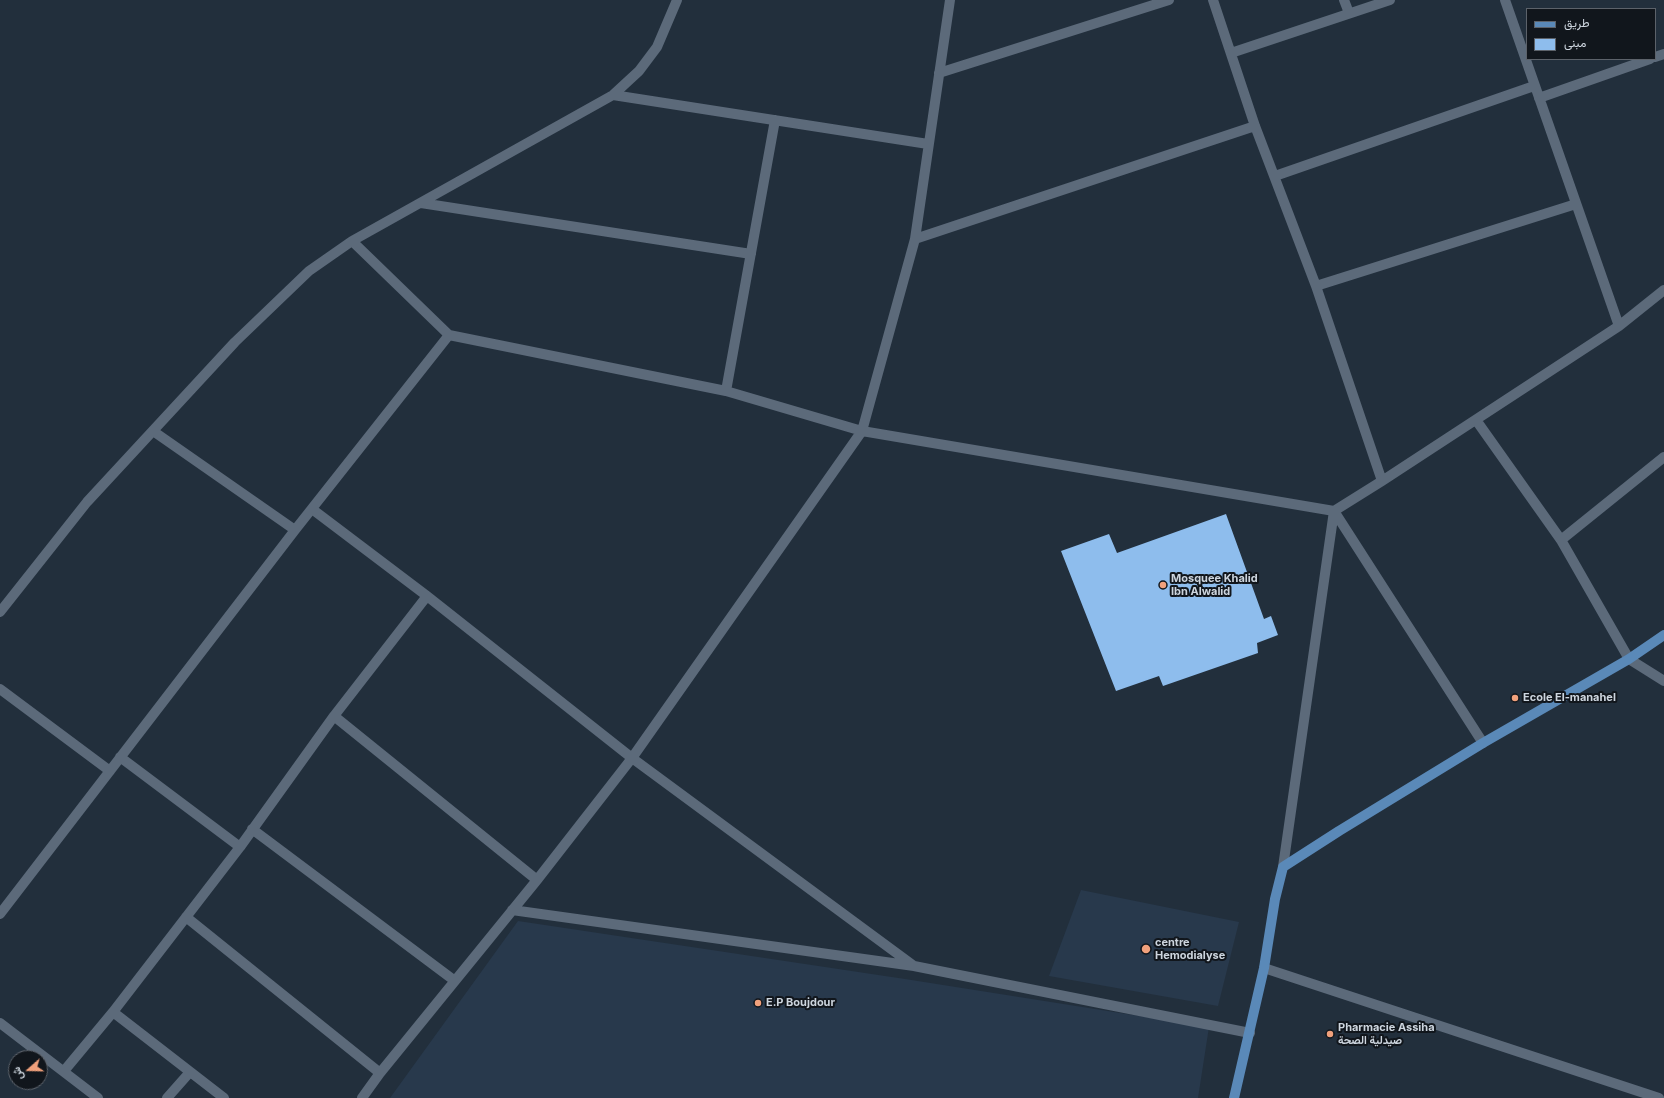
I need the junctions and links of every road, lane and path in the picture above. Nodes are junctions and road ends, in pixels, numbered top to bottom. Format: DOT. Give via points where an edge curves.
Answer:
graph roads {
  1 [pos="677,0"];
  2 [pos="950,0"];
  3 [pos="1169,0"];
  4 [pos="1213,0"];
  5 [pos="1344,0"];
  6 [pos="1390,0"];
  7 [pos="1505,0"];
  8 [pos="1350,13"];
  9 [pos="1231,53"];
  10 [pos="1647,60"];
  11 [pos="939,73"];
  12 [pos="1534,86"];
  13 [pos="613,95"];
  14 [pos="1539,98"];
  15 [pos="775,120"];
  16 [pos="1255,126"];
  17 [pos="928,144"];
  18 [pos="1275,176"];
  19 [pos="421,203"];
  20 [pos="1576,204"];
  21 [pos="915,239"];
  22 [pos="352,241"];
  23 [pos="751,254"];
  24 [pos="1316,286"];
  25 [pos="1664,290"];
  26 [pos="1619,326"];
  27 [pos="449,335"];
  28 [pos="726,391"];
  29 [pos="1476,420"];
  30 [pos="153,431"];
  31 [pos="862,431"];
  32 [pos="1664,457"];
  33 [pos="1382,481"];
  34 [pos="312,509"];
  35 [pos="1334,511"];
  36 [pos="295,530"];
  37 [pos="1561,540"];
  38 [pos="427,596"];
  39 [pos="0,612"];
  40 [pos="1664,635"];
  41 [pos="1629,659"];
  42 [pos="1664,681"];
  43 [pos="0,689"];
  44 [pos="334,716"];
  45 [pos="1483,743"];
  46 [pos="120,758"];
  47 [pos="632,758"];
  48 [pos="110,771"];
  49 [pos="252,829"];
  50 [pos="240,847"];
  51 [pos="1283,867"];
  52 [pos="537,880"];
  53 [pos="512,910"];
  54 [pos="0,914"];
  55 [pos="186,917"];
  56 [pos="914,966"];
  57 [pos="1264,968"];
  58 [pos="455,981"];
  59 [pos="113,1012"];
  60 [pos="0,1023"];
  61 [pos="1250,1033"];
  62 [pos="64,1071"];
  63 [pos="190,1072"];
  64 [pos="380,1073"];
  65 [pos="98,1098"];
  66 [pos="167,1098"];
  67 [pos="224,1098"];
  68 [pos="362,1098"];
  69 [pos="1234,1098"];
  70 [pos="1659,1098"];
  1 -- 13 [label="street" via="657,47 639,71"];
  2 -- 11 [label="street"];
  3 -- 11 [label="street"];
  4 -- 9 [label="street"];
  5 -- 8 [label="street"];
  6 -- 8 [label="street"];
  7 -- 12 [label="street"];
  8 -- 9 [label="street"];
  9 -- 16 [label="street"];
  10 -- 14 [label="street"];
  11 -- 17 [label="street"];
  12 -- 14 [label="street"];
  12 -- 18 [label="street"];
  13 -- 15 [label="street"];
  13 -- 19 [label="street"];
  14 -- 20 [label="street"];
  15 -- 17 [label="street"];
  15 -- 23 [label="street"];
  16 -- 18 [label="street"];
  16 -- 21 [label="street"];
  17 -- 21 [label="street"];
  18 -- 24 [label="street"];
  19 -- 22 [label="street"];
  19 -- 23 [label="street"];
  20 -- 24 [label="street"];
  20 -- 26 [label="street"];
  21 -- 31 [label="street"];
  22 -- 27 [label="street"];
  22 -- 30 [label="street" via="303,276 235,342"];
  23 -- 28 [label="street"];
  24 -- 33 [label="street"];
  25 -- 26 [label="street"];
  26 -- 29 [label="street"];
  27 -- 28 [label="street"];
  27 -- 34 [label="street"];
  28 -- 31 [label="street"];
  29 -- 33 [label="street"];
  29 -- 37 [label="street"];
  30 -- 36 [label="street"];
  30 -- 39 [label="street" via="87,502"];
  31 -- 35 [label="street"];
  31 -- 47 [label="street"];
  32 -- 37 [label="street"];
  33 -- 35 [label="street"];
  34 -- 36 [label="street"];
  34 -- 38 [label="street"];
  35 -- 45 [label="street"];
  35 -- 51 [label="street"];
  36 -- 46 [label="street"];
  37 -- 41 [label="street"];
  38 -- 44 [label="street"];
  38 -- 47 [label="street"];
  40 -- 41 [label="main road"];
  41 -- 42 [label="street"];
  41 -- 45 [label="main road"];
  43 -- 48 [label="street"];
  44 -- 49 [label="street"];
  44 -- 52 [label="street"];
  45 -- 51 [label="main road"];
  46 -- 48 [label="street"];
  46 -- 50 [label="street"];
  47 -- 52 [label="street"];
  47 -- 56 [label="street"];
  48 -- 54 [label="street"];
  49 -- 50 [label="street"];
  49 -- 58 [label="street"];
  50 -- 55 [label="street"];
  51 -- 57 [label="main road"];
  52 -- 53 [label="street"];
  53 -- 56 [label="street"];
  53 -- 58 [label="street"];
  55 -- 59 [label="street"];
  55 -- 64 [label="street"];
  56 -- 61 [label="street"];
  57 -- 61 [label="main road"];
  57 -- 70 [label="street"];
  58 -- 64 [label="street"];
  59 -- 62 [label="street"];
  59 -- 63 [label="street"];
  60 -- 62 [label="street"];
  61 -- 69 [label="main road"];
  62 -- 65 [label="street"];
  63 -- 66 [label="street"];
  63 -- 67 [label="street"];
  64 -- 68 [label="street"];
}
